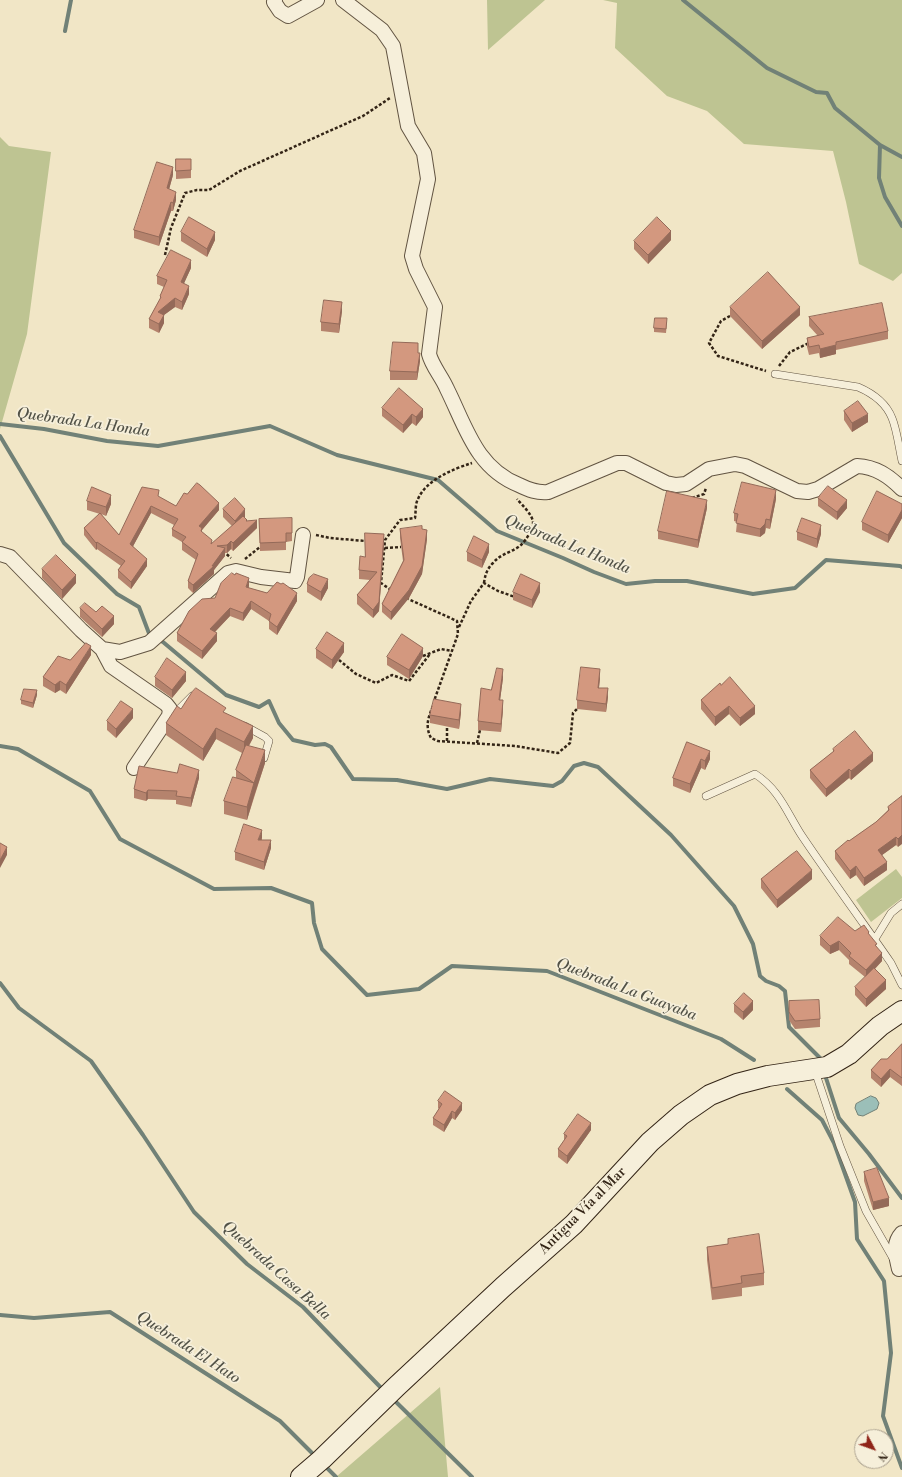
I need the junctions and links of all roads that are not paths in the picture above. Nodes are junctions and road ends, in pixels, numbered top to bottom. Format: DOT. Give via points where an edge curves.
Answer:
graph roads {
  1 [pos="275,0"];
  2 [pos="317,0"];
  3 [pos="343,0"];
  4 [pos="775,374"];
  5 [pos="902,460"];
  6 [pos="902,489"];
  7 [pos="303,535"];
  8 [pos="0,554"];
  9 [pos="102,649"];
  10 [pos="201,695"];
  11 [pos="170,711"];
  12 [pos="236,721"];
  13 [pos="264,758"];
  14 [pos="134,768"];
  15 [pos="706,796"];
  16 [pos="902,904"];
  17 [pos="875,939"];
  18 [pos="902,985"];
  19 [pos="902,1010"];
  20 [pos="814,1069"];
  21 [pos="902,1233"];
  22 [pos="900,1272"];
  23 [pos="311,1469"];
  1 -- 2 [label="street" via="280,11 288,16"];
  3 -- 6 [label="street" via="382,30 393,46 408,126 424,153 428,179 412,256 435,307 430,360 442,378 482,459 504,478 539,493 548,492 617,463 626,463 666,483 676,485 686,484 709,469 735,464 745,466 797,491 808,492 818,489 857,466 862,466 892,478"];
  4 -- 5 [label="lane" via="869,391 892,418"];
  7 -- 9 [label="street" via="295,581 236,571 228,573 149,643 120,652"];
  8 -- 9 [label="street" via="10,556"];
  9 -- 11 [label="street" via="111,666 166,704"];
  10 -- 11 [label="lane" via="194,694 176,712"];
  11 -- 14 [label="street"];
  12 -- 13 [label="lane" via="269,740"];
  15 -- 17 [label="lane" via="755,774 764,780 776,792 802,836"];
  16 -- 17 [label="lane" via="891,913"];
  17 -- 18 [label="lane"];
  19 -- 20 [label="main road, Antigua Vía al Mar" via="849,1054 827,1067"];
  20 -- 22 [label="lane" via="840,1146 866,1211"];
  20 -- 23 [label="main road, Antigua Vía al Mar" via="737,1084 710,1095 681,1115 650,1142 574,1224 396,1387"];
  21 -- 22 [label="street" via="895,1249"];
}
